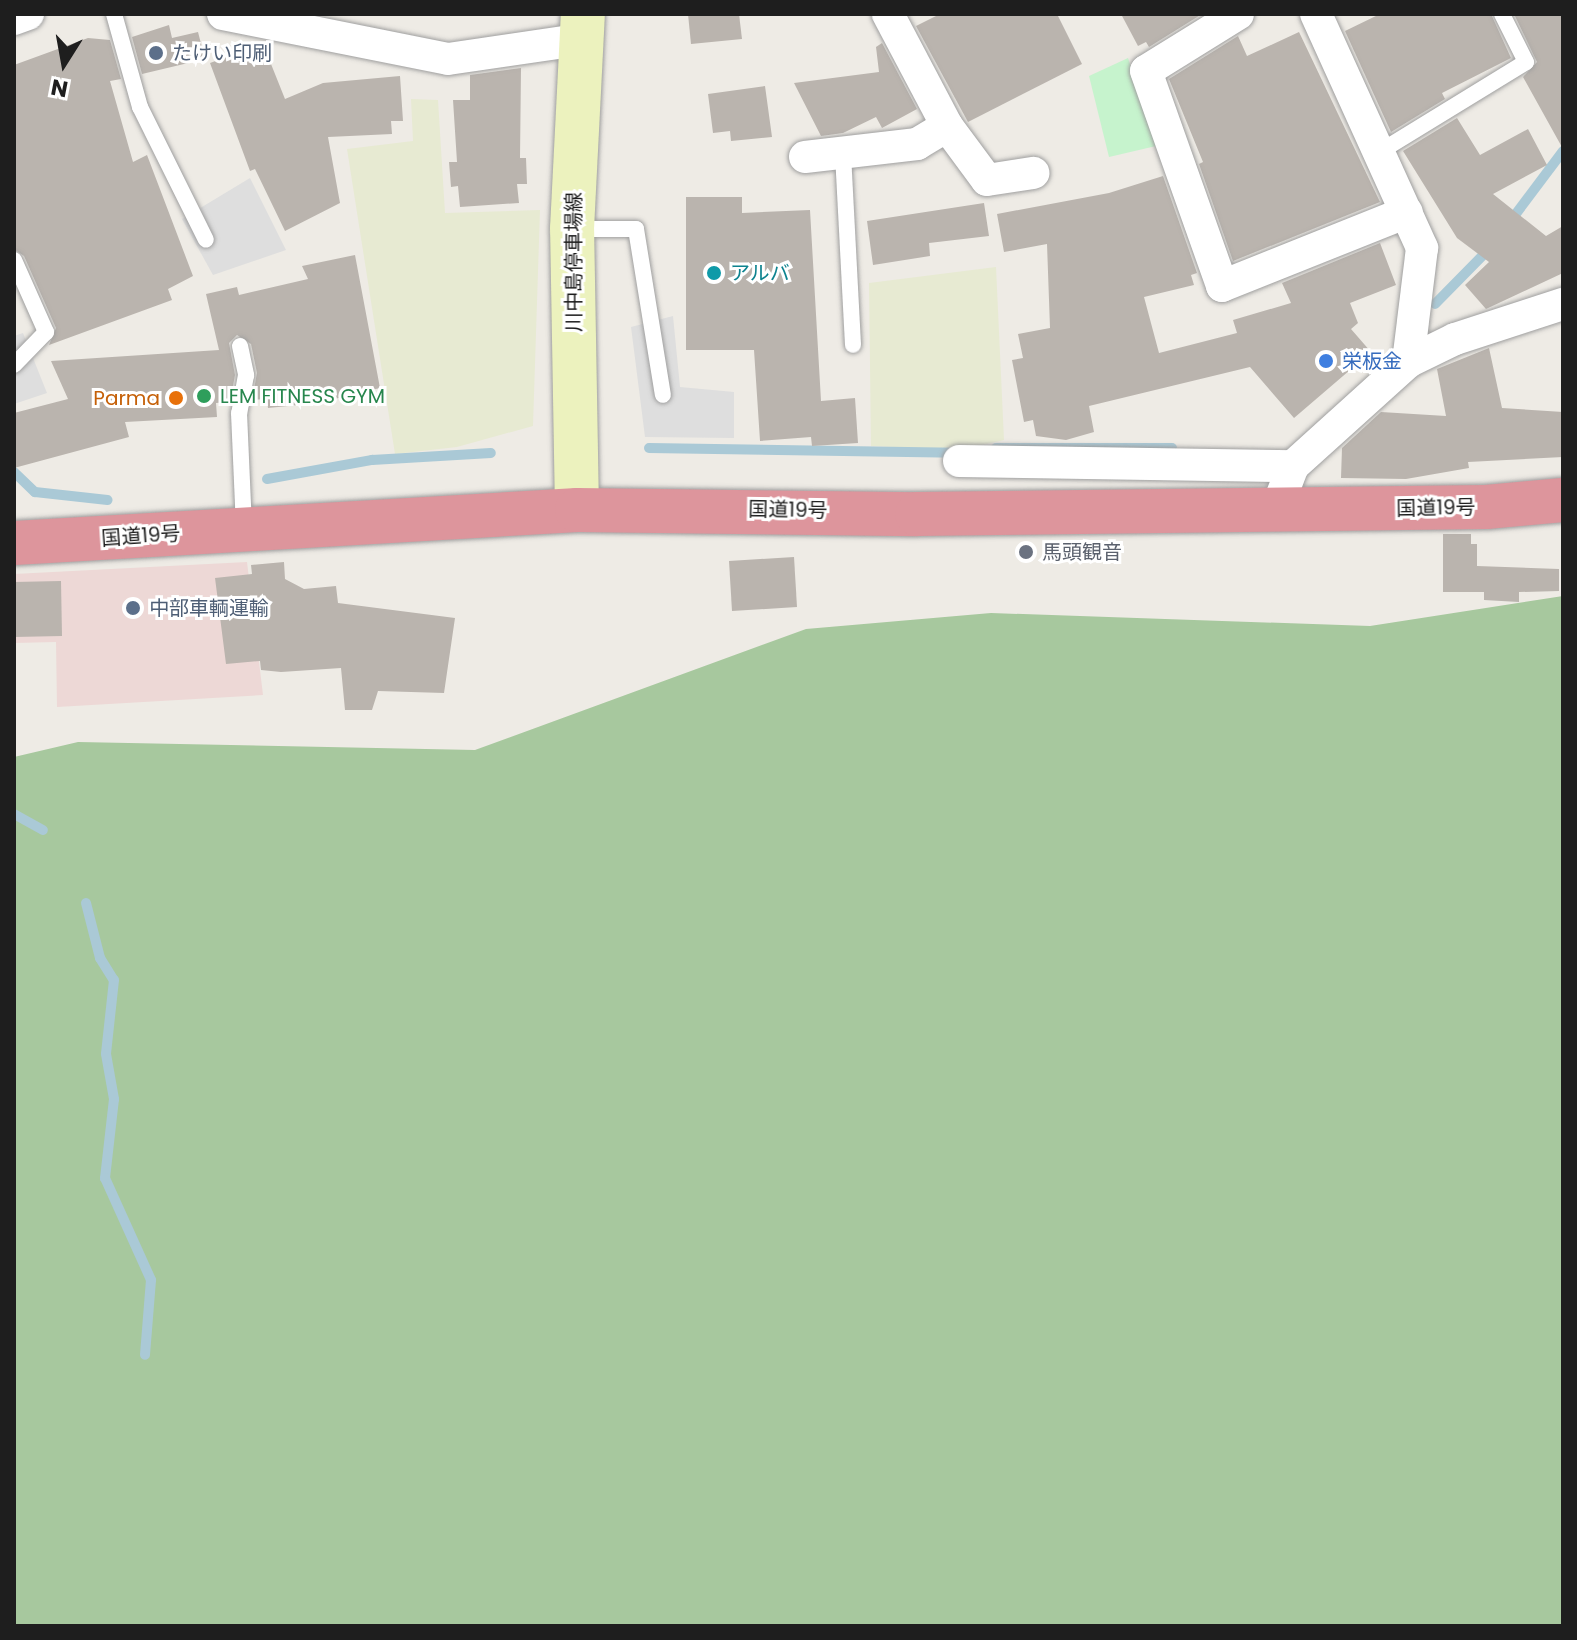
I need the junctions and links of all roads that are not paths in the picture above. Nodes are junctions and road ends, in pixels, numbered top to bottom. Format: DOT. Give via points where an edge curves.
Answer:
graph roads {
  1 [pos="28,14"];
  2 [pos="114,14"];
  3 [pos="223,14"];
  4 [pos="888,14"];
  5 [pos="1238,14"];
  6 [pos="1316,14"];
  7 [pos="1502,14"];
  8 [pos="14,19"];
  9 [pos="581,27"];
  10 [pos="947,126"];
  11 [pos="1381,151"];
  12 [pos="843,154"];
  13 [pos="805,157"];
  14 [pos="1033,173"];
  15 [pos="1407,212"];
  16 [pos="572,229"];
  17 [pos="206,240"];
  18 [pos="14,260"];
  19 [pos="1563,304"];
  20 [pos="853,345"];
  21 [pos="240,346"];
  22 [pos="1408,362"];
  23 [pos="14,365"];
  24 [pos="663,395"];
  25 [pos="959,461"];
  26 [pos="1293,466"];
  27 [pos="1563,500"];
  28 [pos="577,510"];
  29 [pos="1276,510"];
  30 [pos="244,529"];
  31 [pos="14,543"];
  1 -- 8 [label="street"];
  2 -- 17 [label="lane" via="140,107"];
  3 -- 9 [label="street" via="448,59"];
  4 -- 10 [label="street"];
  5 -- 15 [label="street" via="1146,71 1222,286"];
  6 -- 11 [label="street"];
  7 -- 11 [label="lane" via="1526,62"];
  9 -- 16 [label="main road, 川中島停車場線"];
  10 -- 12 [label="street" via="917,144"];
  10 -- 14 [label="street" via="987,180"];
  11 -- 15 [label="street"];
  12 -- 13 [label="street"];
  12 -- 20 [label="lane"];
  15 -- 22 [label="street" via="1422,248"];
  16 -- 24 [label="lane" via="636,229"];
  16 -- 28 [label="main road, 川中島停車場線"];
  18 -- 23 [label="lane" via="46,332"];
  19 -- 22 [label="street" via="1455,339"];
  21 -- 30 [label="lane" via="246,375 239,413"];
  22 -- 26 [label="street"];
  25 -- 26 [label="street"];
  26 -- 29 [label="street"];
  27 -- 29 [label="highway, 国道19号"];
  28 -- 29 [label="highway, 国道19号"];
  28 -- 30 [label="highway, 国道19号"];
  30 -- 31 [label="highway, 国道19号"];
}
